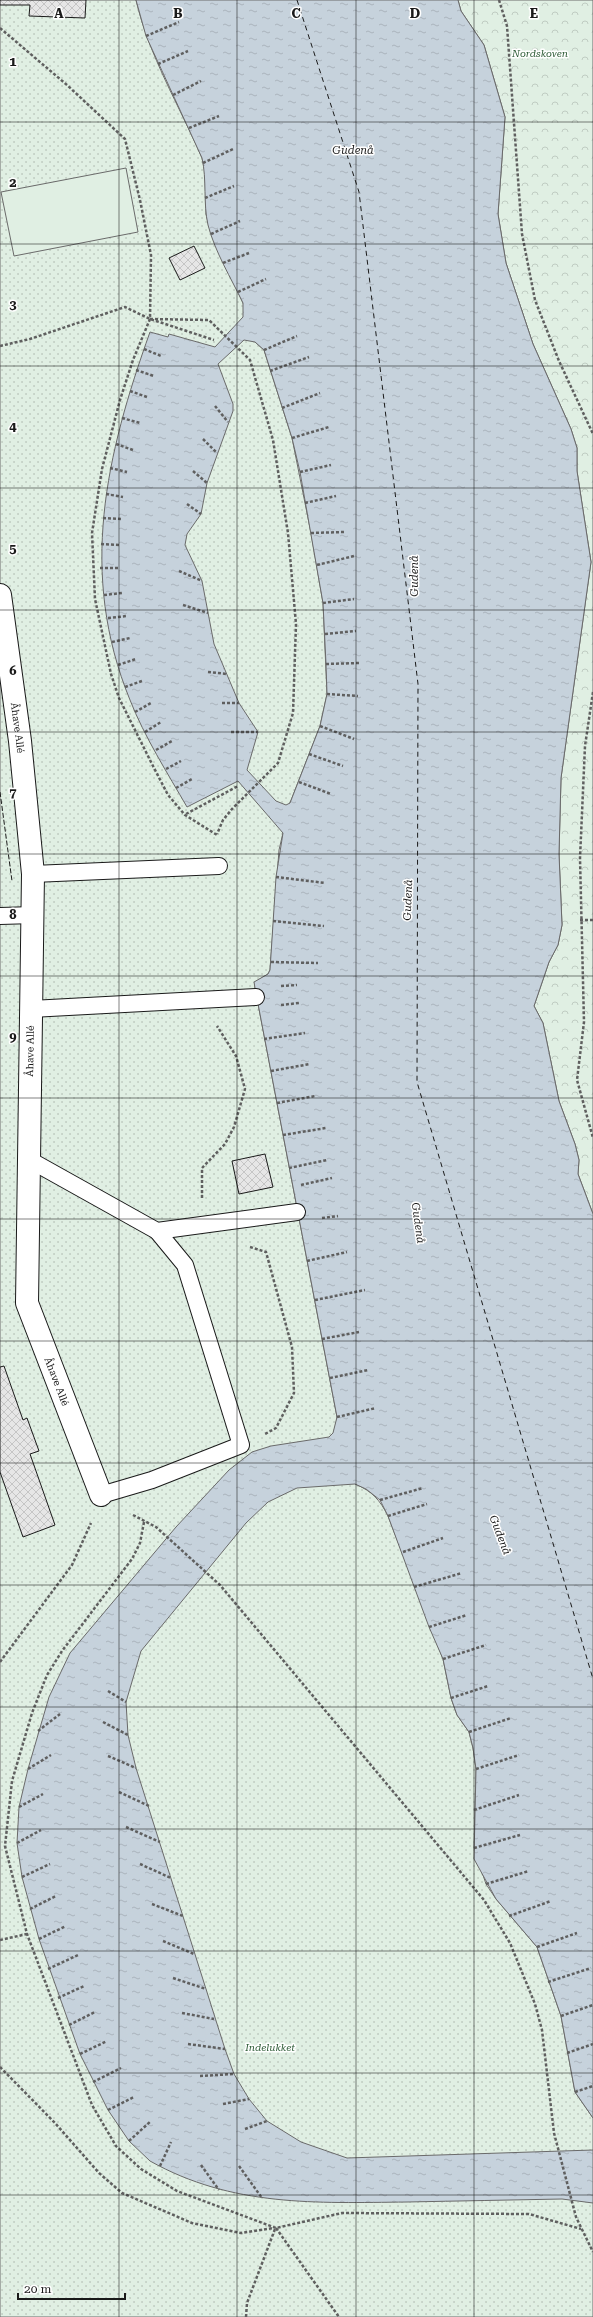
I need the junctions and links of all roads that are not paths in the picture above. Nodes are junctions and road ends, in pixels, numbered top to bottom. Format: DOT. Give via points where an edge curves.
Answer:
graph roads {
  1 [pos="0,596"];
  2 [pos="219,866"];
  3 [pos="33,874"];
  4 [pos="34,915"];
  5 [pos="0,916"];
  6 [pos="256,997"];
  7 [pos="31,1009"];
  8 [pos="28,1159"];
  9 [pos="297,1212"];
  10 [pos="157,1231"];
  11 [pos="102,1494"];
  1 -- 3 [label="street, Åhave Allé" via="20,740"];
  2 -- 3 [label="lane"];
  3 -- 4 [label="street, Åhave Allé"];
  4 -- 5 [label="lane"];
  4 -- 7 [label="street, Åhave Allé"];
  6 -- 7 [label="lane"];
  7 -- 8 [label="street, Åhave Allé"];
  8 -- 10 [label="lane"];
  8 -- 11 [label="street, Åhave Allé" via="27,1303"];
  9 -- 10 [label="lane"];
  10 -- 11 [label="lane" via="185,1265 242,1445 152,1480"];
}
